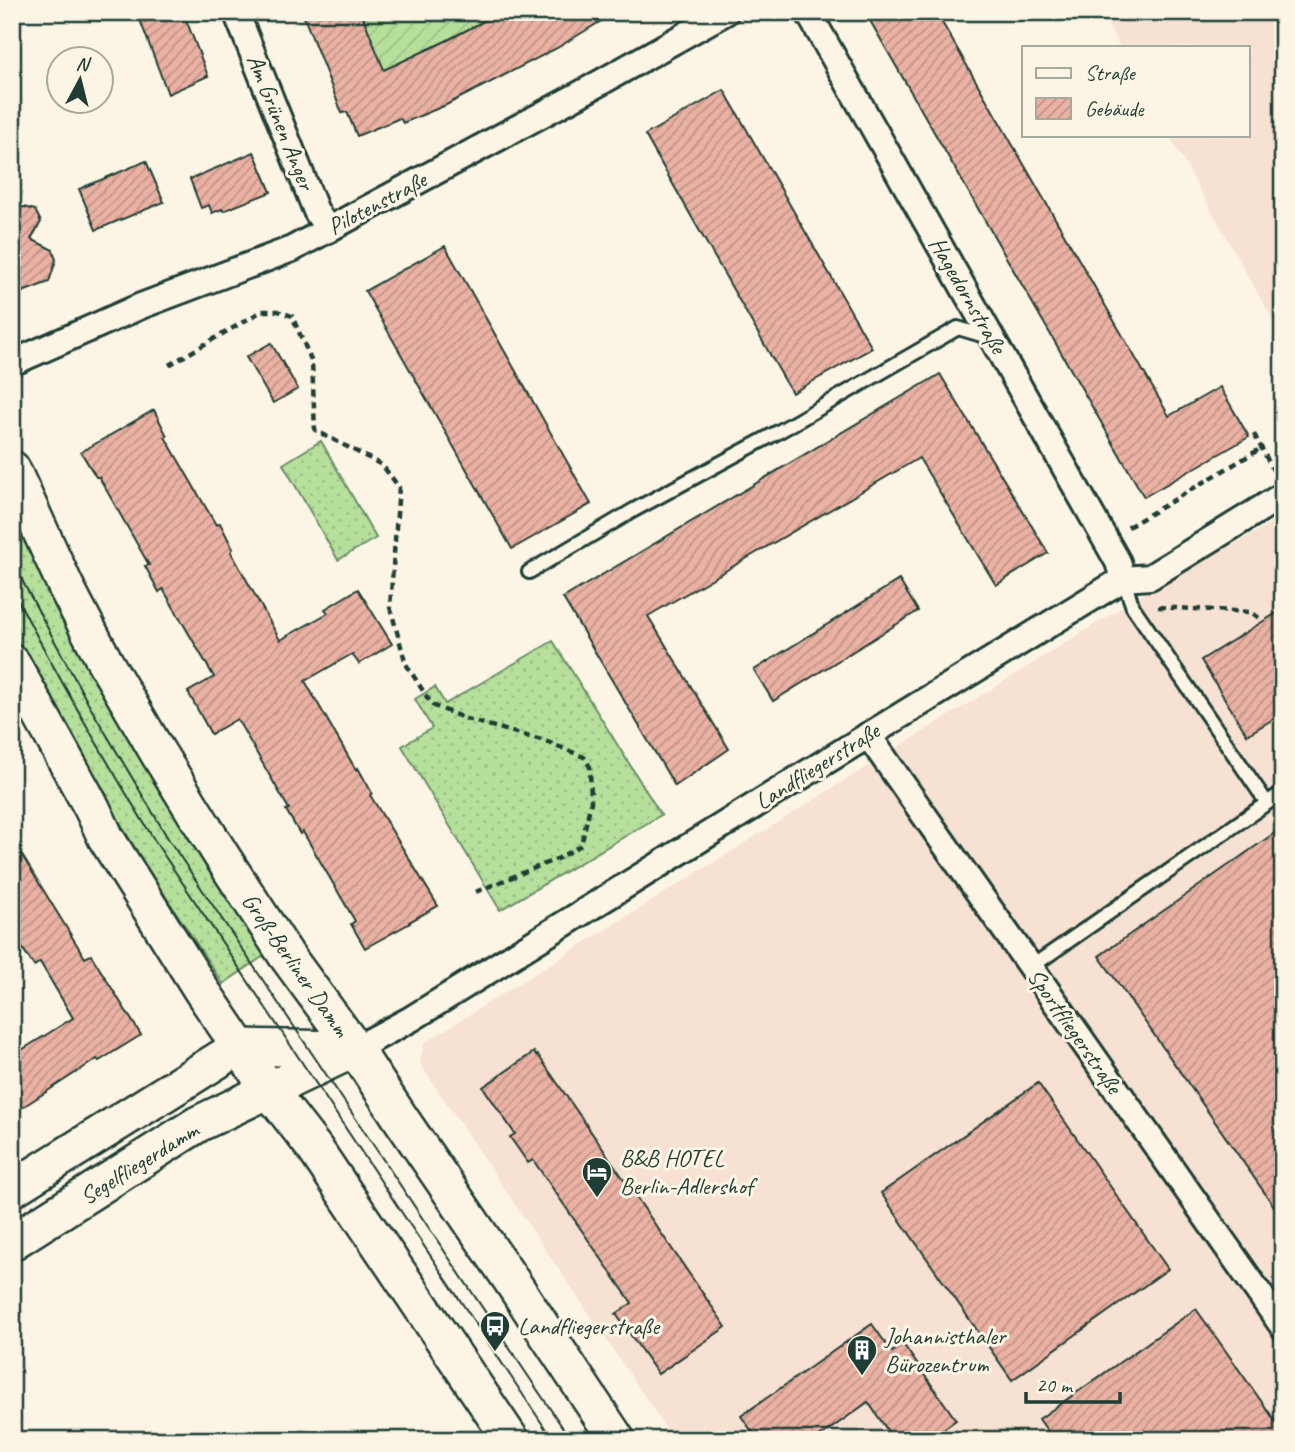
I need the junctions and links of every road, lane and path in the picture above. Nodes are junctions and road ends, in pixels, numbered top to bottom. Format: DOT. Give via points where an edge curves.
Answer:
graph roads {
  1 [pos="236,12"];
  2 [pos="726,12"];
  3 [pos="808,12"];
  4 [pos="328,230"];
  5 [pos="992,338"];
  6 [pos="12,363"];
  7 [pos="169,365"];
  8 [pos="1254,434"];
  9 [pos="12,469"];
  10 [pos="1283,495"];
  11 [pos="1106,540"];
  12 [pos="529,572"];
  13 [pos="1123,579"];
  14 [pos="1133,607"];
  15 [pos="1263,621"];
  16 [pos="12,663"];
  17 [pos="869,735"];
  18 [pos="1283,792"];
  19 [pos="1267,803"];
  20 [pos="473,893"];
  21 [pos="1031,967"];
  22 [pos="239,1047"];
  23 [pos="355,1049"];
  24 [pos="269,1090"];
  25 [pos="12,1189"];
  26 [pos="12,1242"];
  27 [pos="1283,1327"];
  28 [pos="511,1440"];
  29 [pos="617,1440"];
  1 -- 4 [label="street, Am Grünen Anger"];
  2 -- 4 [label="street, Pilotenstraße"];
  3 -- 5 [label="street, Hagedornstraße"];
  4 -- 6 [label="street, Pilotenstraße" via="292,249 141,306"];
  5 -- 11 [label="street, Hagedornstraße"];
  5 -- 12 [label="lane" via="958,328"];
  7 -- 20 [label="path" via="262,311 292,316 312,362 315,430 382,465 399,487 390,607 407,664 432,705 545,740 584,757 590,767 592,802 581,845"];
  8 -- 11 [label="path" via="1260,449"];
  9 -- 23 [label="main road, Groß-Berliner Damm" via="66,587 158,753 286,955"];
  10 -- 13 [label="street, Landfliegerstraße" via="1150,577"];
  11 -- 13 [label="street, Hagedornstraße"];
  13 -- 14 [label="lane"];
  13 -- 17 [label="street, Landfliegerstraße"];
  14 -- 15 [label="path" via="1251,612"];
  14 -- 19 [label="lane"];
  16 -- 22 [label="main road" via="106,838"];
  17 -- 21 [label="street, Sportfliegerstraße"];
  17 -- 23 [label="street, Landfliegerstraße" via="411,1019"];
  18 -- 19 [label="lane"];
  19 -- 21 [label="lane"];
  21 -- 27 [label="street, Sportfliegerstraße"];
  22 -- 23 [label="main road"];
  22 -- 24 [label="main road"];
  22 -- 25 [label="main road, Segelfliegerdamm"];
  23 -- 24 [label="main road, Segelfliegerdamm"];
  23 -- 29 [label="main road, Groß-Berliner Damm"];
  24 -- 26 [label="main road, Segelfliegerdamm" via="198,1124"];
  24 -- 28 [label="main road" via="315,1149"];
}
